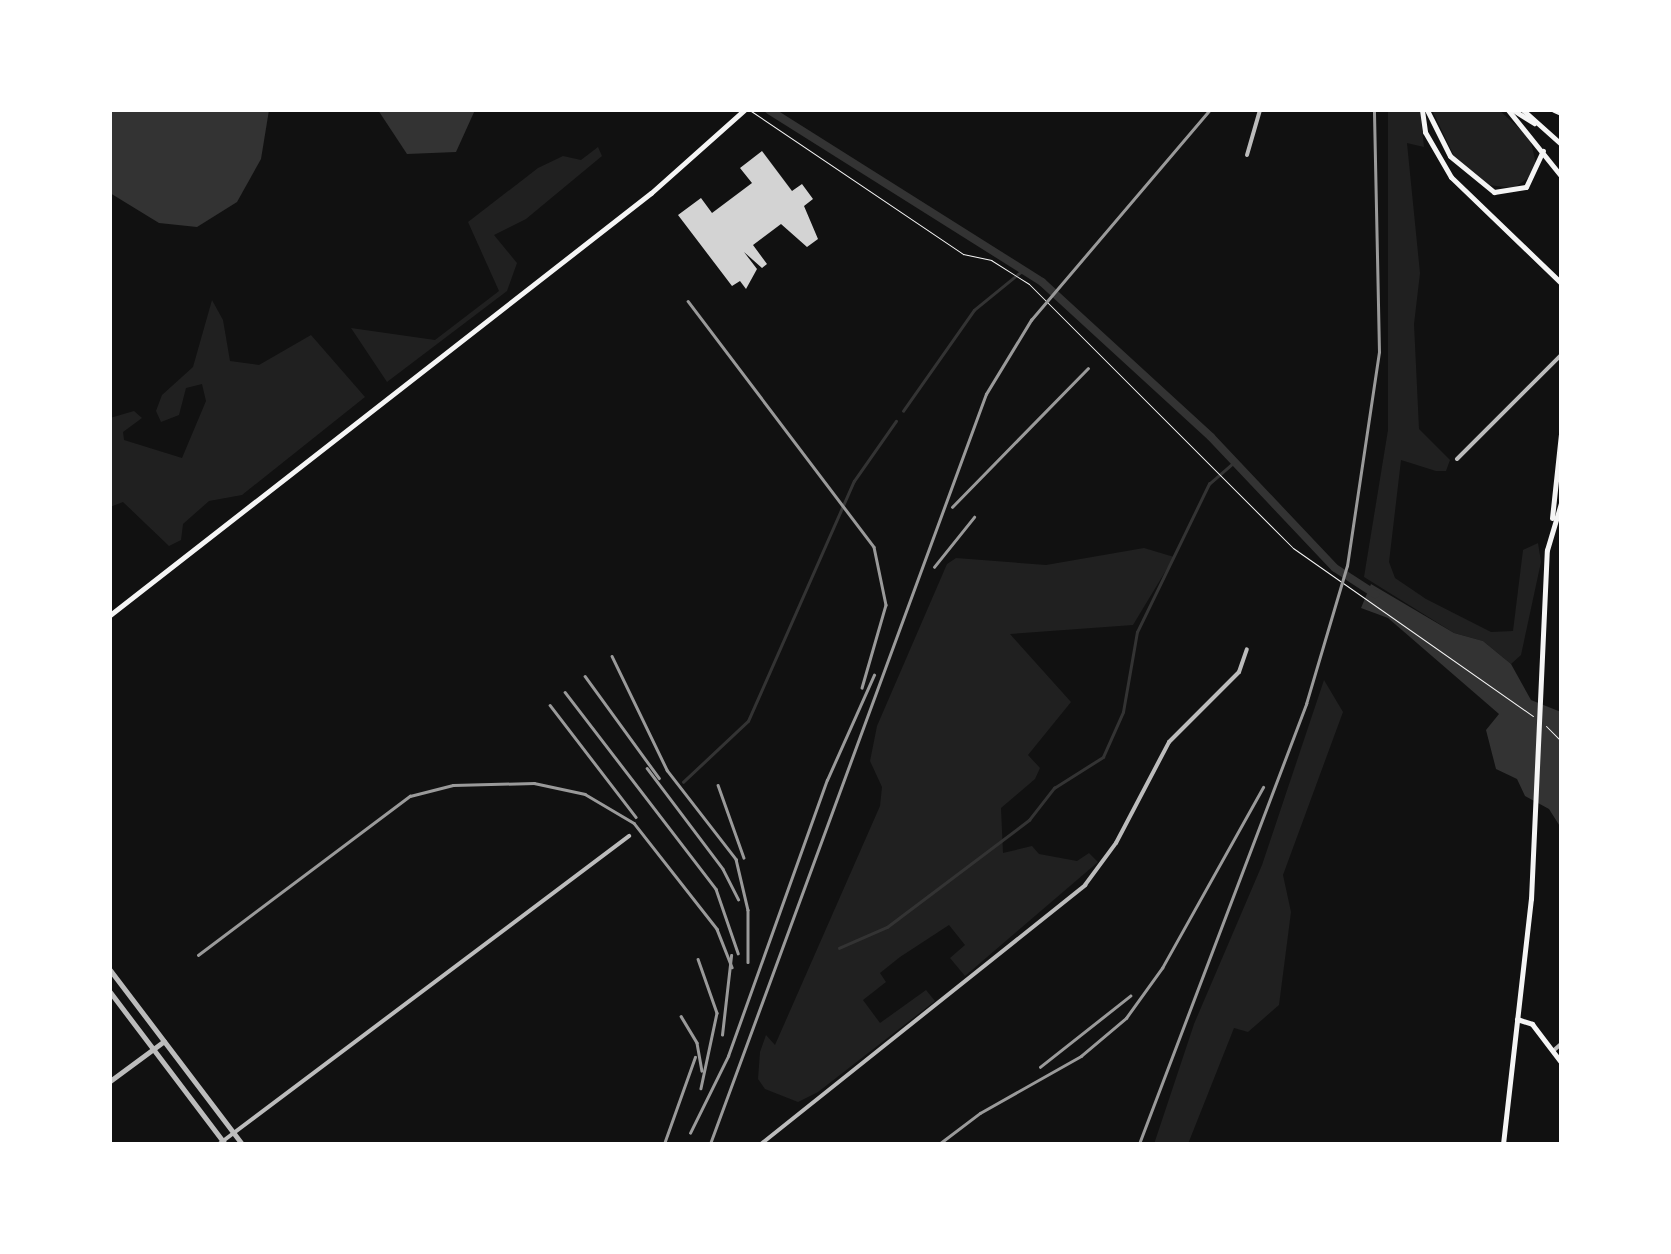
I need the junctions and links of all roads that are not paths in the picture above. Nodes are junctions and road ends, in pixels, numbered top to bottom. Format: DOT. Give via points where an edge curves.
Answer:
graph roads {
  1 [pos="746,110"];
  2 [pos="1260,110"];
  3 [pos="1425,110"];
  4 [pos="1511,110"];
  5 [pos="1522,110"];
  6 [pos="1554,110"];
  7 [pos="1561,113"];
  8 [pos="1541,127"];
  9 [pos="1561,144"];
  10 [pos="1543,151"];
  11 [pos="1247,154"];
  12 [pos="1561,176"];
  13 [pos="1561,283"];
  14 [pos="1561,355"];
  15 [pos="1561,434"];
  16 [pos="1457,459"];
  17 [pos="1550,490"];
  18 [pos="1561,500"];
  19 [pos="1552,521"];
  20 [pos="110,614"];
  21 [pos="1247,649"];
  22 [pos="629,836"];
  23 [pos="110,970"];
  24 [pos="110,992"];
  25 [pos="1517,1019"];
  26 [pos="165,1041"];
  27 [pos="1561,1044"];
  28 [pos="153,1049"];
  29 [pos="1553,1051"];
  30 [pos="1561,1062"];
  31 [pos="110,1081"];
  32 [pos="234,1133"];
  33 [pos="222,1143"];
  34 [pos="242,1144"];
  35 [pos="760,1144"];
  36 [pos="1503,1144"];
  1 -- 20 [label="main road" via="651,193"];
  2 -- 11 [label="street"];
  3 -- 10 [label="main road" via="1450,156 1494,192 1526,187"];
  3 -- 13 [label="main road" via="1426,132 1452,177"];
  4 -- 8 [label="main road"];
  4 -- 10 [label="main road"];
  5 -- 8 [label="main road"];
  6 -- 7 [label="main road"];
  8 -- 9 [label="main road"];
  10 -- 12 [label="main road"];
  14 -- 16 [label="street"];
  15 -- 17 [label="main road"];
  17 -- 18 [label="street"];
  17 -- 19 [label="main road"];
  18 -- 19 [label="main road"];
  19 -- 25 [label="main road"];
  21 -- 35 [label="street" via="1239,672 1168,742 1116,843 1084,885"];
  22 -- 32 [label="street"];
  23 -- 26 [label="street"];
  24 -- 28 [label="street"];
  25 -- 29 [label="main road" via="1532,1024"];
  25 -- 36 [label="main road"];
  26 -- 28 [label="street"];
  26 -- 32 [label="street"];
  27 -- 29 [label="street"];
  28 -- 31 [label="street"];
  28 -- 33 [label="street"];
  29 -- 30 [label="main road"];
  32 -- 33 [label="street"];
  32 -- 34 [label="street"];
}
